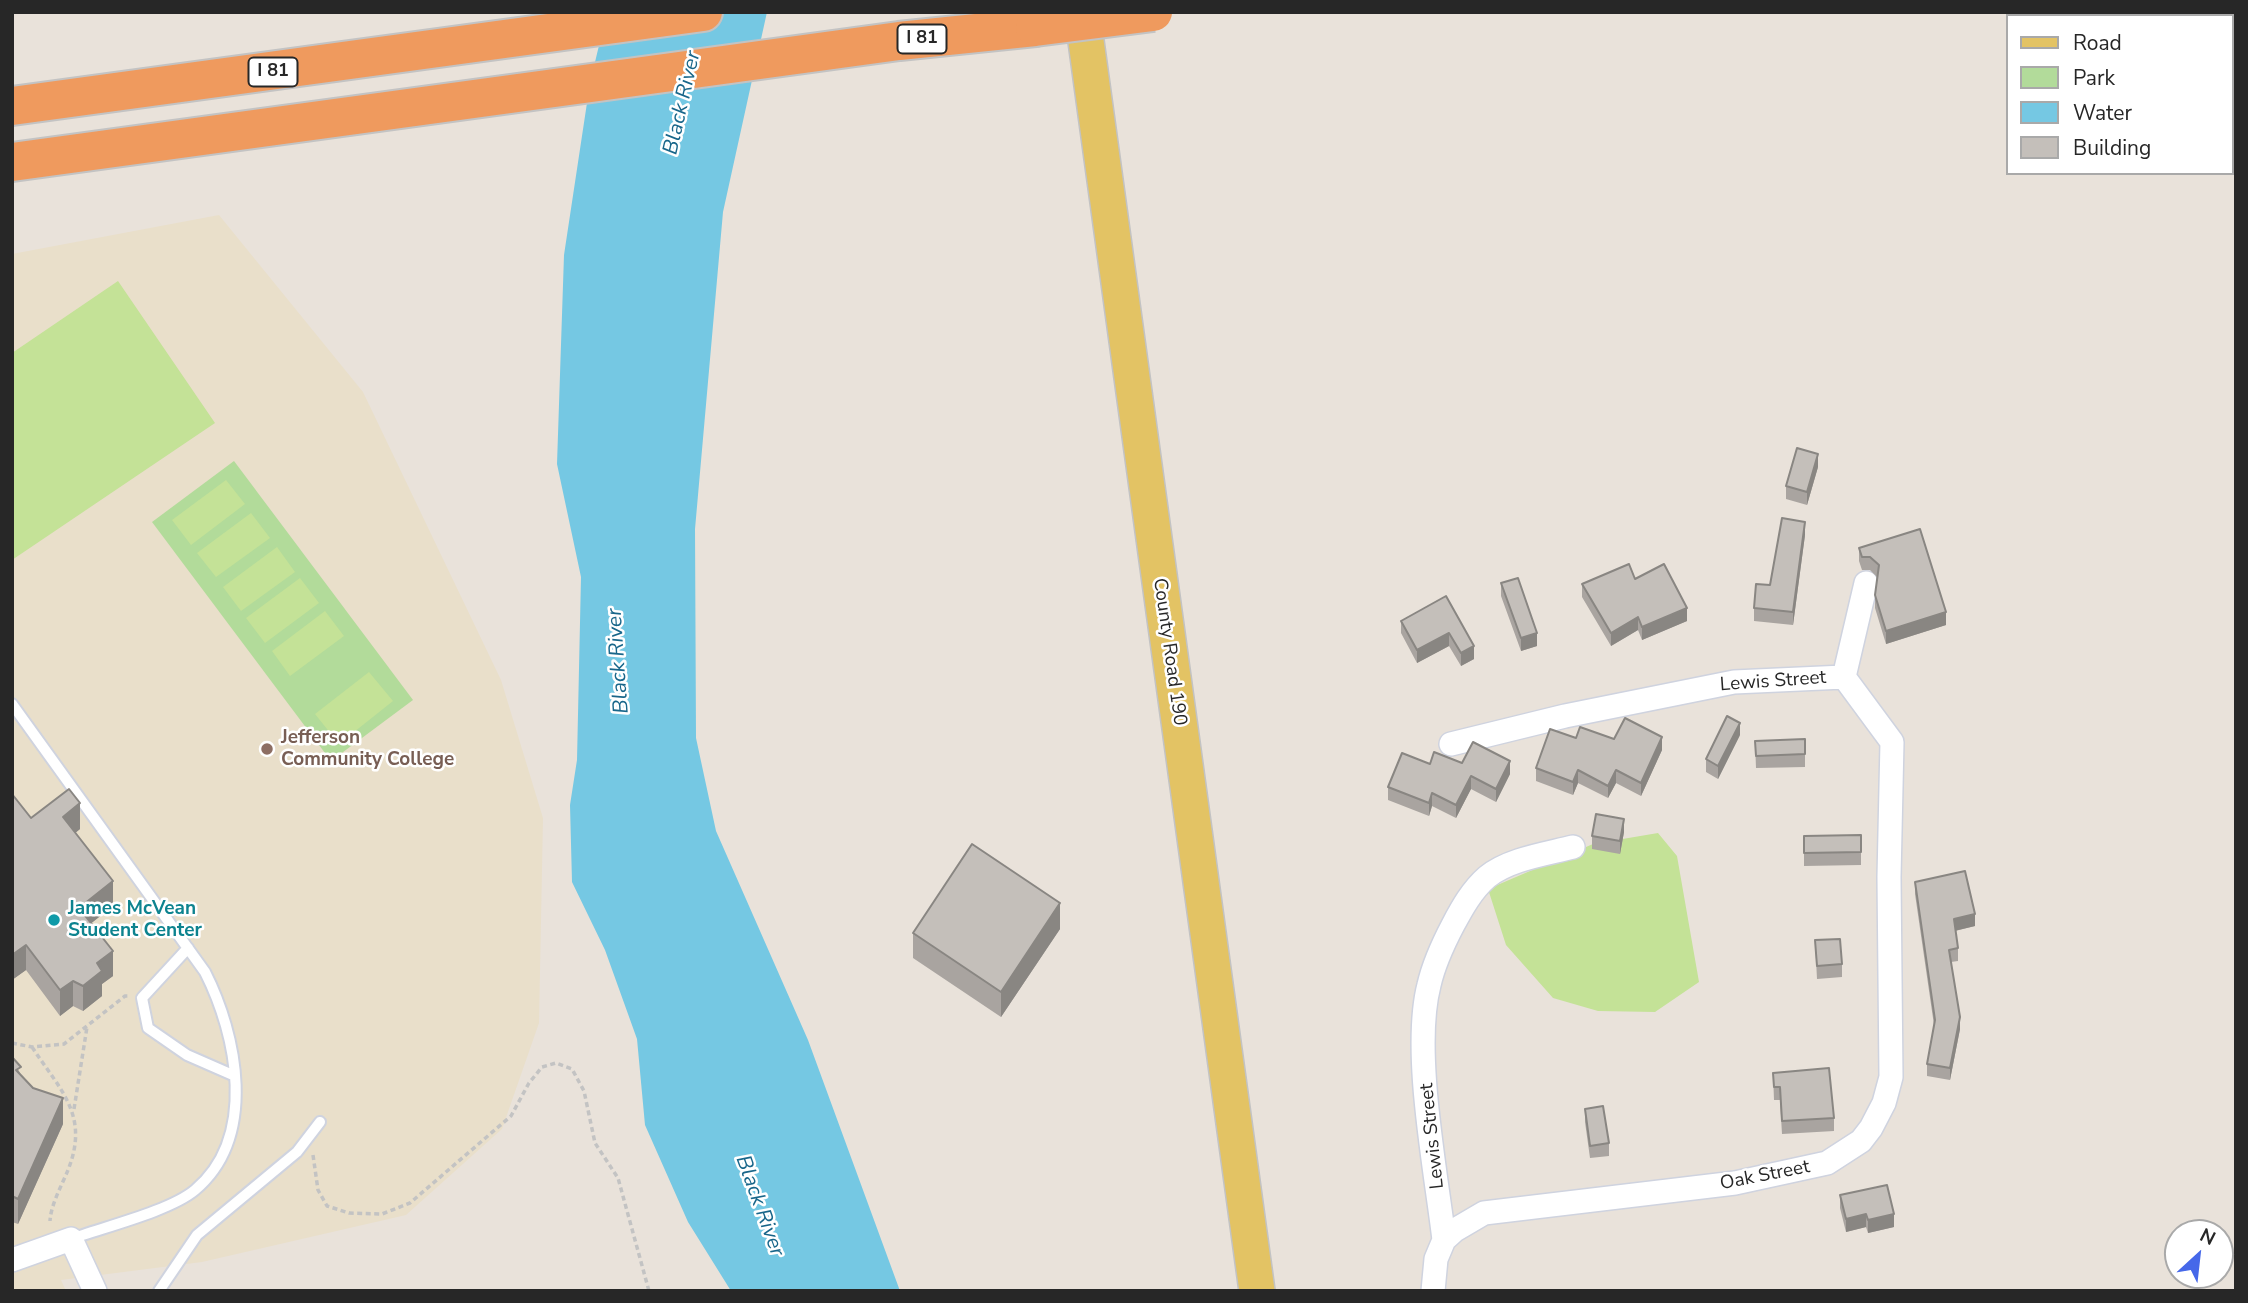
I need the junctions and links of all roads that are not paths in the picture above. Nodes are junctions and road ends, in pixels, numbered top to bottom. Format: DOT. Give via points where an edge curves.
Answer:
graph roads {
  1 [pos="703,12"];
  2 [pos="1082,12"];
  3 [pos="1153,12"];
  4 [pos="12,106"];
  5 [pos="12,162"];
  6 [pos="1866,583"];
  7 [pos="1844,677"];
  8 [pos="12,704"];
  9 [pos="1451,744"];
  10 [pos="1573,847"];
  11 [pos="1889,877"];
  12 [pos="188,948"];
  13 [pos="234,1076"];
  14 [pos="320,1122"];
  15 [pos="71,1239"];
  16 [pos="1444,1240"];
  17 [pos="12,1261"];
  18 [pos="95,1291"];
  19 [pos="159,1291"];
  20 [pos="1257,1291"];
  21 [pos="1433,1291"];
  1 -- 4 [label="highway, I 81"];
  2 -- 20 [label="main road, County Road 190"];
  3 -- 5 [label="highway, I 81, bridge" via="808,53"];
  6 -- 7 [label="street"];
  7 -- 9 [label="street, Lewis Street" via="1734,682"];
  7 -- 11 [label="street, Lewis Street" via="1892,742"];
  8 -- 12 [label="lane"];
  10 -- 16 [label="street, Lewis Street" via="1516,863 1488,877 1465,902 1432,974 1423,1035"];
  11 -- 16 [label="street, Oak Street" via="1891,1077 1884,1103 1861,1141 1827,1163 1776,1176 1484,1213"];
  12 -- 13 [label="lane" via="219,1000"];
  12 -- 13 [label="lane" via="142,998 148,1028 187,1055"];
  13 -- 15 [label="lane" via="236,1119 211,1174 174,1202"];
  14 -- 19 [label="lane" via="298,1152 197,1235"];
  15 -- 17 [label="street"];
  15 -- 18 [label="street"];
  16 -- 21 [label="street, Lewis Street" via="1436,1259"];
}
